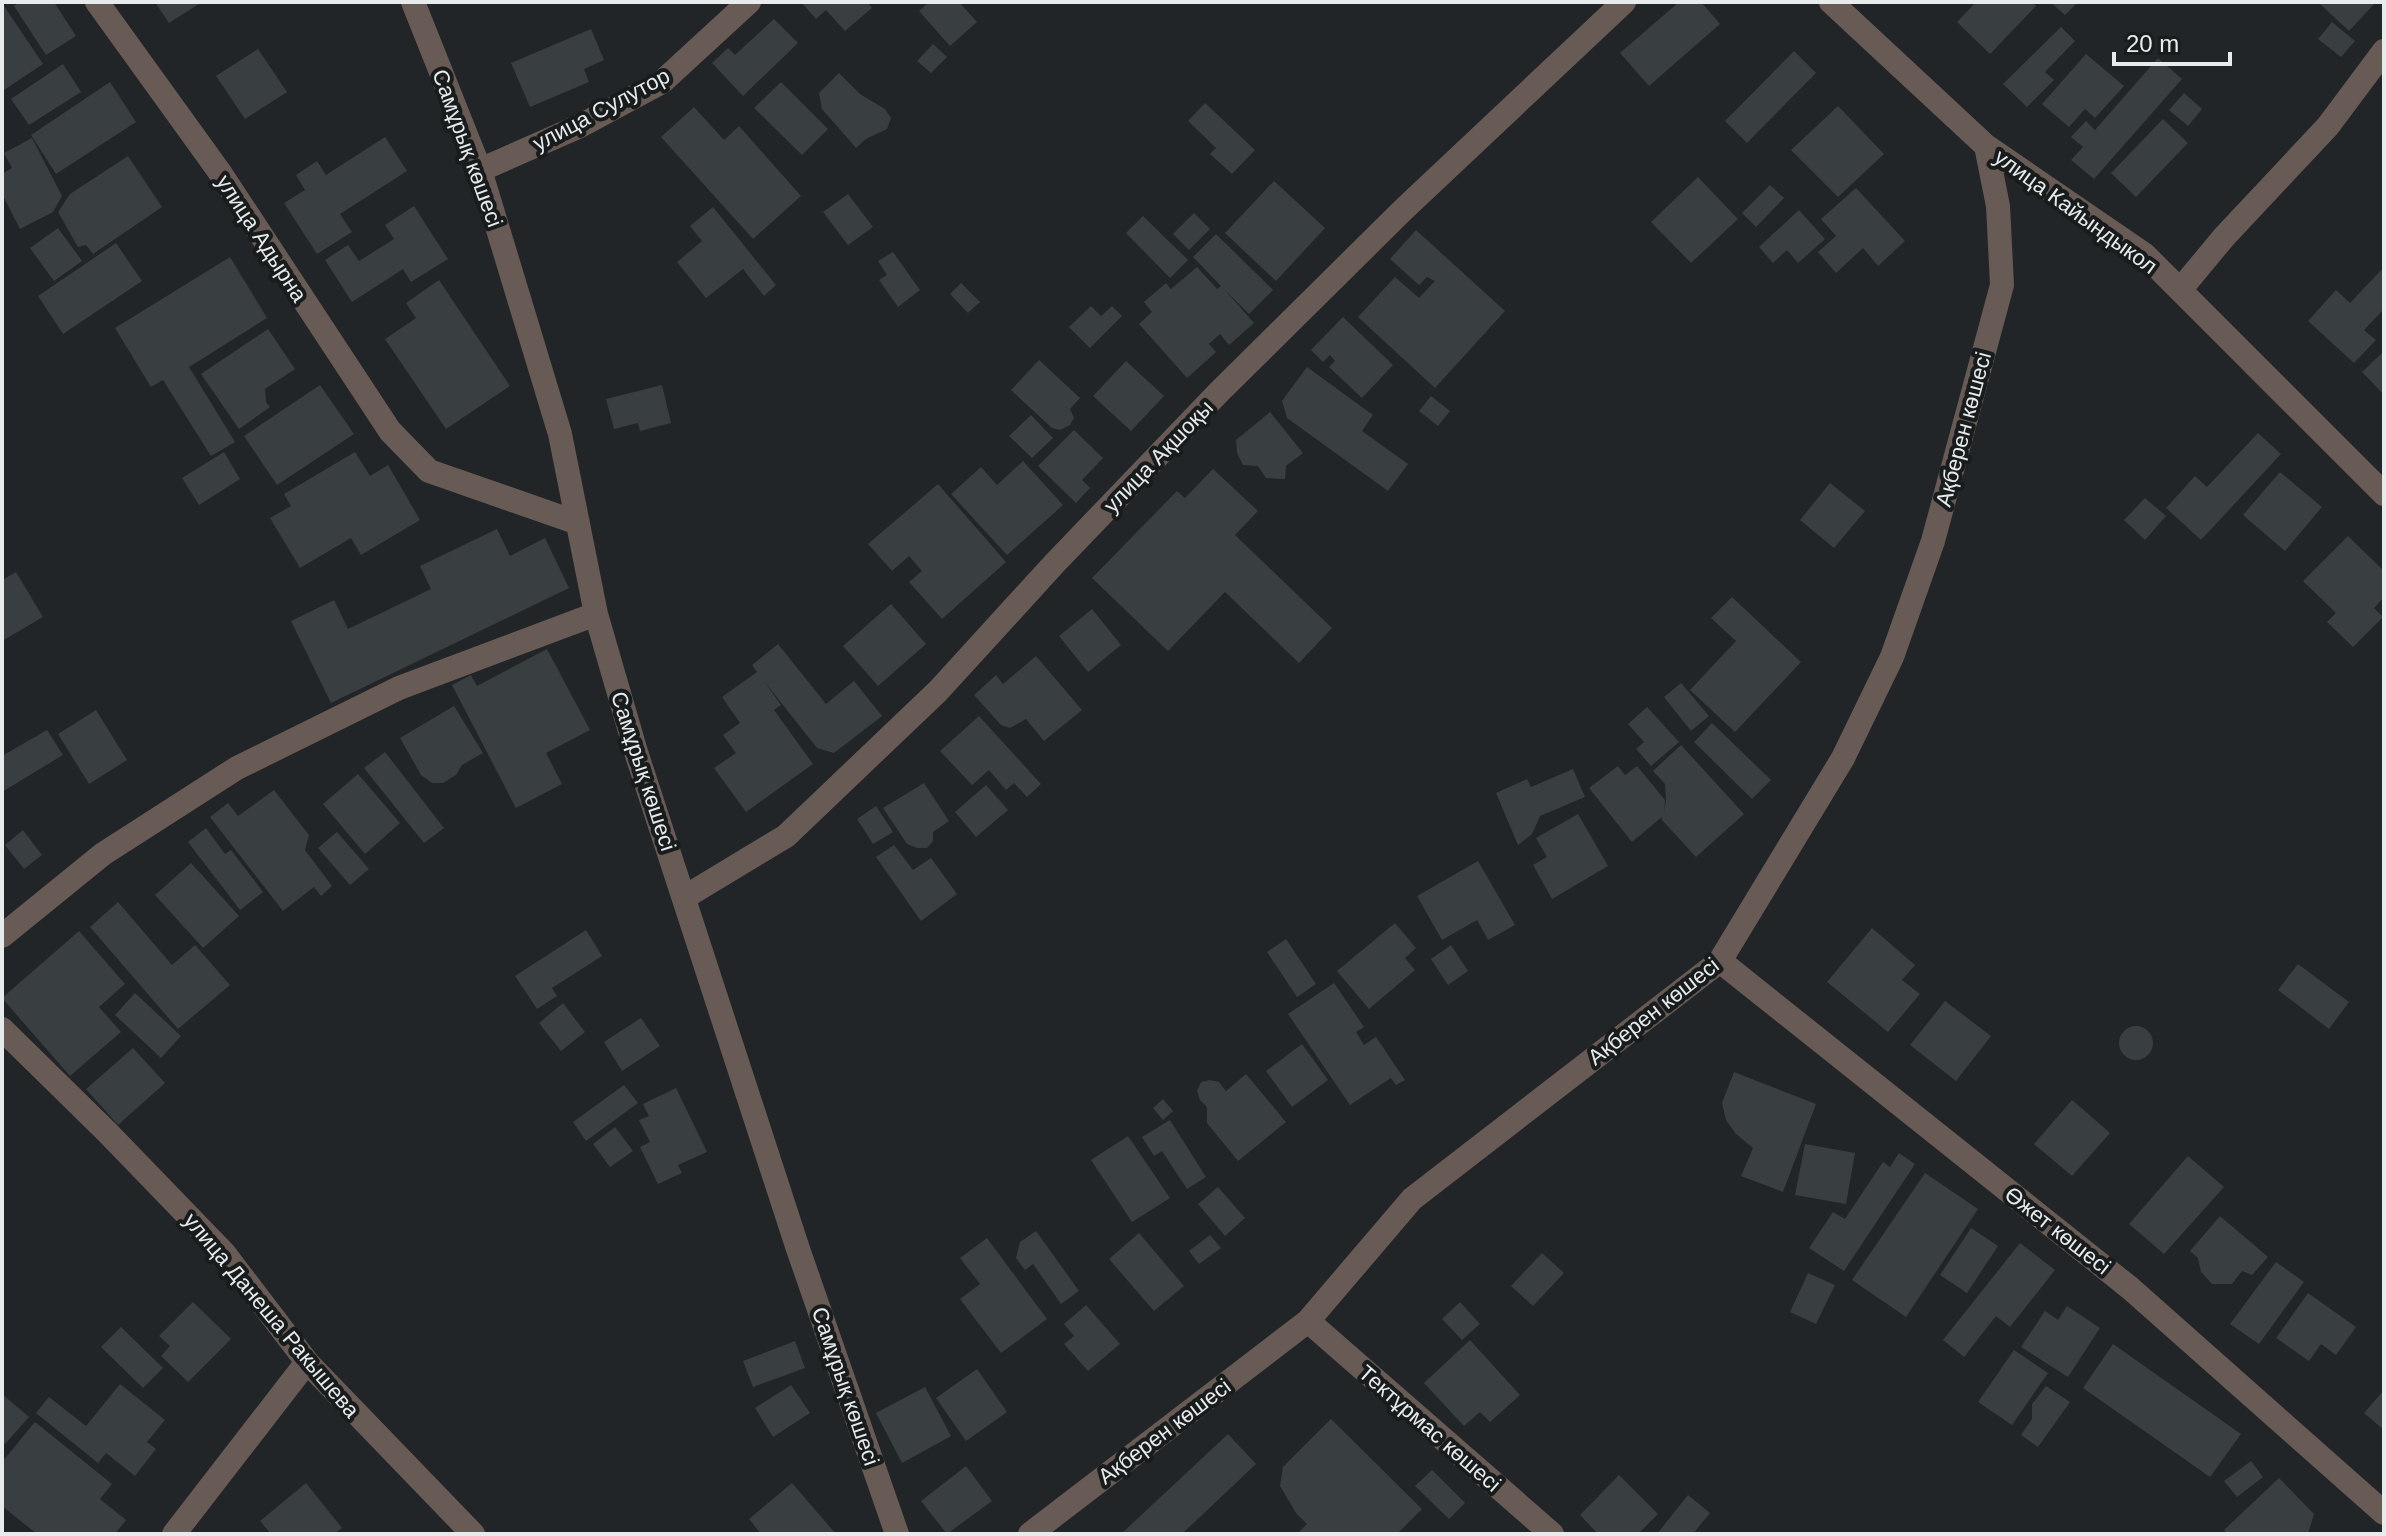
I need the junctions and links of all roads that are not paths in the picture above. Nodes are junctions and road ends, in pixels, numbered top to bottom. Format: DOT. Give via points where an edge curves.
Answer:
graph roads {
  1 [pos="97,2"];
  2 [pos="413,2"];
  3 [pos="749,2"];
  4 [pos="1624,2"];
  5 [pos="1831,2"];
  6 [pos="2384,51"];
  7 [pos="1986,146"];
  8 [pos="480,170"];
  9 [pos="2180,290"];
  10 [pos="2384,494"];
  11 [pos="578,523"];
  12 [pos="596,614"];
  13 [pos="685,897"];
  14 [pos="2,936"];
  15 [pos="1720,961"];
  16 [pos="2,1029"];
  17 [pos="1308,1321"];
  18 [pos="307,1362"];
  19 [pos="2384,1513"];
  20 [pos="174,1534"];
  21 [pos="473,1534"];
  22 [pos="897,1534"];
  23 [pos="1030,1534"];
  24 [pos="1552,1534"];
  1 -- 11 [label="street, улица Адырна" via="221,174 390,431 429,471"];
  2 -- 8 [label="street, Самұрық көшесі"];
  3 -- 8 [label="street, улица Сулутор" via="662,82"];
  4 -- 13 [label="street, улица Ақшоқы" via="1219,392 938,691 786,836"];
  5 -- 7 [label="street, улица Кайындыкол"];
  6 -- 9 [label="street" via="2328,126"];
  7 -- 9 [label="street, улица Кайындыкол" via="2145,255"];
  7 -- 15 [label="street, Ақберен көшесі" via="1998,206 2002,285 1933,541 1892,657 1843,758"];
  8 -- 11 [label="street, Самұрық көшесі" via="560,434"];
  9 -- 10 [label="street, улица Кайындыкол"];
  11 -- 12 [label="street, Самұрық көшесі"];
  12 -- 13 [label="street, Самұрық көшесі"];
  12 -- 14 [label="street" via="399,688 237,768 103,854"];
  13 -- 22 [label="street, Самұрық көшесі"];
  15 -- 17 [label="street, Ақберен көшесі" via="1412,1199"];
  15 -- 19 [label="street, Өжет көшесі" via="2130,1288"];
  16 -- 18 [label="street, улица Данеша Ракышева" via="224,1253"];
  17 -- 23 [label="street, Ақберен көшесі"];
  17 -- 24 [label="street, Тектұрмас көшесі"];
  18 -- 20 [label="street"];
  18 -- 21 [label="street, улица Данеша Ракышева"];
}
